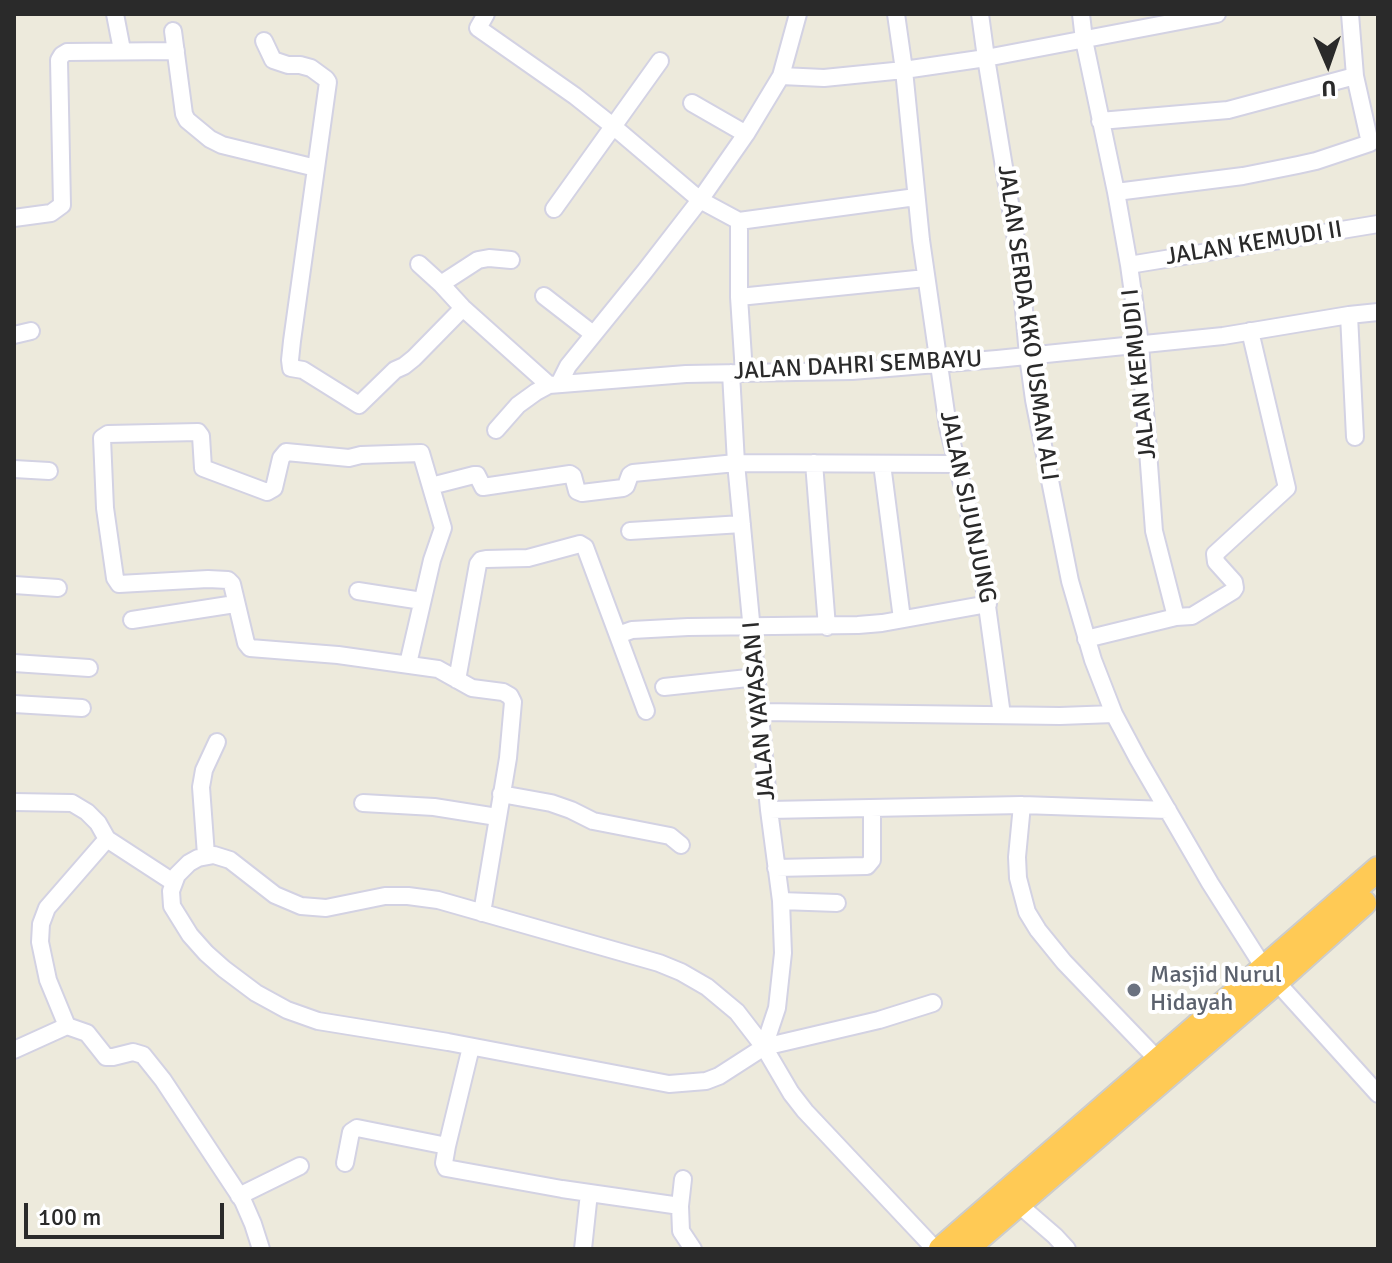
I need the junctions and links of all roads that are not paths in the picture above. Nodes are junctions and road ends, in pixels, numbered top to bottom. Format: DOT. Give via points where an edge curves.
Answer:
graph roads {
  1 [pos="115,14"];
  2 [pos="486,14"];
  3 [pos="798,14"];
  4 [pos="896,14"];
  5 [pos="980,14"];
  6 [pos="1081,14"];
  7 [pos="1217,14"];
  8 [pos="1350,14"];
  9 [pos="173,31"];
  10 [pos="1084,40"];
  11 [pos="264,41"];
  12 [pos="122,50"];
  13 [pos="176,51"];
  14 [pos="986,58"];
  15 [pos="660,61"];
  16 [pos="904,70"];
  17 [pos="781,76"];
  18 [pos="1355,76"];
  19 [pos="692,103"];
  20 [pos="1100,121"];
  21 [pos="614,127"];
  22 [pos="746,134"];
  23 [pos="1374,143"];
  24 [pos="316,168"];
  25 [pos="1116,192"];
  26 [pos="916,197"];
  27 [pos="700,200"];
  28 [pos="554,209"];
  29 [pos="14,218"];
  30 [pos="739,221"];
  31 [pos="1378,224"];
  32 [pos="511,260"];
  33 [pos="419,264"];
  34 [pos="1129,265"];
  35 [pos="926,278"];
  36 [pos="441,284"];
  37 [pos="544,296"];
  38 [pos="739,297"];
  39 [pos="463,308"];
  40 [pos="1378,312"];
  41 [pos="1349,315"];
  42 [pos="1250,331"];
  43 [pos="593,334"];
  44 [pos="1140,344"];
  45 [pos="1028,356"];
  46 [pos="939,363"];
  47 [pos="738,373"];
  48 [pos="554,384"];
  49 [pos="496,430"];
  50 [pos="1355,437"];
  51 [pos="736,463"];
  52 [pos="814,463"];
  53 [pos="882,464"];
  54 [pos="957,464"];
  55 [pos="14,469"];
  56 [pos="49,471"];
  57 [pos="431,486"];
  58 [pos="742,524"];
  59 [pos="630,531"];
  60 [pos="14,585"];
  61 [pos="58,588"];
  62 [pos="358,591"];
  63 [pos="422,601"];
  64 [pos="235,604"];
  65 [pos="988,604"];
  66 [pos="1176,617"];
  67 [pos="902,619"];
  68 [pos="132,620"];
  69 [pos="752,625"];
  70 [pos="827,627"];
  71 [pos="618,635"];
  72 [pos="1086,639"];
  73 [pos="14,663"];
  74 [pos="408,664"];
  75 [pos="89,668"];
  76 [pos="757,677"];
  77 [pos="457,680"];
  78 [pos="664,687"];
  79 [pos="14,704"];
  80 [pos="82,708"];
  81 [pos="646,711"];
  82 [pos="761,712"];
  83 [pos="1114,714"];
  84 [pos="1002,715"];
  85 [pos="217,742"];
  86 [pos="501,794"];
  87 [pos="14,802"];
  88 [pos="363,803"];
  89 [pos="1022,805"];
  90 [pos="872,808"];
  91 [pos="769,810"];
  92 [pos="1168,810"];
  93 [pos="497,817"];
  94 [pos="115,844"];
  95 [pos="681,845"];
  96 [pos="206,855"];
  97 [pos="776,868"];
  98 [pos="1378,869"];
  99 [pos="173,882"];
  100 [pos="1378,891"];
  101 [pos="781,901"];
  102 [pos="837,903"];
  103 [pos="482,913"];
  104 [pos="1270,975"];
  105 [pos="933,1003"];
  106 [pos="67,1026"];
  107 [pos="471,1047"];
  108 [pos="764,1047"];
  109 [pos="14,1050"];
  110 [pos="1158,1060"];
  111 [pos="1378,1094"];
  112 [pos="447,1146"];
  113 [pos="345,1163"];
  114 [pos="300,1166"];
  115 [pos="683,1179"];
  116 [pos="589,1193"];
  117 [pos="239,1196"];
  118 [pos="1018,1204"];
  119 [pos="680,1206"];
  120 [pos="261,1249"];
  121 [pos="583,1249"];
  122 [pos="693,1249"];
  123 [pos="938,1249"];
  124 [pos="966,1249"];
  125 [pos="1067,1249"];
  1 -- 12 [label="street"];
  2 -- 21 [label="street" via="478,28"];
  3 -- 17 [label="street"];
  4 -- 16 [label="street, JALAN SIJUNJUNG"];
  5 -- 14 [label="street, JALAN SERDA KKO USMAN ALI"];
  6 -- 10 [label="street, JALAN KEMUDI I"];
  7 -- 10 [label="street"];
  8 -- 18 [label="street"];
  9 -- 13 [label="street"];
  10 -- 14 [label="street"];
  10 -- 20 [label="street, JALAN KEMUDI I"];
  11 -- 24 [label="street" via="273,60 303,65 327,80"];
  12 -- 13 [label="street"];
  12 -- 29 [label="street" via="67,52 60,57 62,205 48,214"];
  13 -- 24 [label="street" via="187,120 222,145"];
  14 -- 16 [label="street"];
  14 -- 45 [label="street, JALAN SERDA KKO USMAN ALI" via="1018,250"];
  15 -- 21 [label="street"];
  16 -- 17 [label="street" via="824,78"];
  16 -- 26 [label="street, JALAN SIJUNJUNG"];
  17 -- 22 [label="street"];
  18 -- 20 [label="street" via="1228,110"];
  18 -- 23 [label="street"];
  19 -- 22 [label="street"];
  20 -- 25 [label="street, JALAN KEMUDI I"];
  21 -- 27 [label="street"];
  21 -- 28 [label="street"];
  22 -- 27 [label="street"];
  23 -- 25 [label="street" via="1243,176"];
  24 -- 39 [label="street" via="290,364 359,405"];
  25 -- 34 [label="street, JALAN KEMUDI I"];
  26 -- 30 [label="street"];
  26 -- 35 [label="street, JALAN SIJUNJUNG"];
  27 -- 30 [label="street"];
  27 -- 43 [label="street"];
  30 -- 38 [label="street, JALAN YAYASAN I"];
  31 -- 34 [label="street, JALAN KEMUDI II"];
  32 -- 36 [label="street" via="478,260"];
  33 -- 36 [label="street"];
  34 -- 44 [label="street, JALAN KEMUDI I"];
  35 -- 38 [label="street"];
  35 -- 46 [label="street, JALAN SIJUNJUNG"];
  36 -- 39 [label="street"];
  37 -- 43 [label="street"];
  38 -- 47 [label="street, JALAN YAYASAN I"];
  39 -- 48 [label="street"];
  40 -- 41 [label="street, JALAN DAHRI SEMBAYU"];
  41 -- 42 [label="street, JALAN DAHRI SEMBAYU"];
  41 -- 50 [label="street"];
  42 -- 44 [label="street, JALAN DAHRI SEMBAYU"];
  42 -- 66 [label="street" via="1287,488 1215,554 1234,582 1233,591 1192,616"];
  43 -- 48 [label="street"];
  44 -- 45 [label="street, JALAN DAHRI SEMBAYU"];
  44 -- 66 [label="street, JALAN KEMUDI I" via="1154,531"];
  45 -- 46 [label="street, JALAN DAHRI SEMBAYU"];
  45 -- 72 [label="street, JALAN SERDA KKO USMAN ALI" via="1050,486"];
  46 -- 47 [label="street, JALAN DAHRI SEMBAYU"];
  46 -- 54 [label="street, JALAN SIJUNJUNG"];
  47 -- 48 [label="street, JALAN DAHRI SEMBAYU"];
  47 -- 51 [label="street, JALAN YAYASAN I"];
  48 -- 49 [label="street, JALAN DAHRI SEMBAYU" via="518,405"];
  51 -- 52 [label="street"];
  51 -- 57 [label="street" via="633,473 623,488 582,493 570,474 483,487 474,475"];
  51 -- 58 [label="street, JALAN YAYASAN I"];
  52 -- 53 [label="street"];
  52 -- 70 [label="street"];
  53 -- 54 [label="street"];
  53 -- 67 [label="street"];
  54 -- 65 [label="street, JALAN SIJUNJUNG"];
  55 -- 56 [label="street"];
  57 -- 63 [label="street" via="443,528"];
  57 -- 64 [label="street" via="420,452 349,458 286,452 274,488 267,492 203,468 198,432 103,436 105,508 117,583 225,579 231,581"];
  58 -- 59 [label="street"];
  58 -- 69 [label="street, JALAN YAYASAN I"];
  60 -- 61 [label="street"];
  62 -- 63 [label="street"];
  63 -- 74 [label="street"];
  64 -- 68 [label="street"];
  64 -- 74 [label="street" via="250,648"];
  65 -- 67 [label="street"];
  65 -- 84 [label="street, JALAN SIJUNJUNG"];
  66 -- 72 [label="street"];
  67 -- 70 [label="street"];
  69 -- 70 [label="street"];
  69 -- 71 [label="street"];
  69 -- 76 [label="street, JALAN YAYASAN I"];
  71 -- 77 [label="street" via="583,545 528,558 483,559"];
  71 -- 81 [label="street"];
  72 -- 83 [label="street, JALAN SERDA KKO USMAN ALI"];
  73 -- 75 [label="street"];
  74 -- 77 [label="street" via="444,670"];
  76 -- 78 [label="street"];
  76 -- 82 [label="street, JALAN YAYASAN I"];
  77 -- 86 [label="street" via="512,698"];
  79 -- 80 [label="street"];
  82 -- 84 [label="street"];
  82 -- 91 [label="street, JALAN YAYASAN I"];
  83 -- 84 [label="street"];
  83 -- 92 [label="street, JALAN SERDA KKO USMAN ALI"];
  85 -- 96 [label="street" via="201,787"];
  86 -- 93 [label="street"];
  86 -- 95 [label="street" via="551,803 593,821 667,835"];
  87 -- 94 [label="street" via="72,803"];
  88 -- 93 [label="street"];
  89 -- 90 [label="street"];
  89 -- 92 [label="street"];
  89 -- 110 [label="street" via="1017,857 1027,912 1064,962"];
  90 -- 91 [label="street"];
  90 -- 97 [label="street" via="872,860 867,866"];
  91 -- 97 [label="street, JALAN YAYASAN I"];
  92 -- 104 [label="street, JALAN SERDA KKO USMAN ALI"];
  93 -- 103 [label="street"];
  94 -- 99 [label="street"];
  94 -- 106 [label="street" via="47,908 41,924 48,980"];
  96 -- 99 [label="street" via="189,863"];
  96 -- 103 [label="street" via="230,860 275,895 301,906 326,908 408,896"];
  97 -- 101 [label="street, JALAN YAYASAN I"];
  98 -- 104 [label="highway"];
  99 -- 107 [label="street" via="172,906 190,935 256,993 318,1021"];
  100 -- 104 [label="highway"];
  101 -- 102 [label="street"];
  101 -- 108 [label="street, JALAN YAYASAN I" via="783,968"];
  103 -- 108 [label="street" via="681,972 724,1000"];
  104 -- 110 [label="highway"];
  104 -- 111 [label="street, JALAN SERDA KKO USMAN ALI"];
  104 -- 118 [label="highway"];
  105 -- 108 [label="street"];
  106 -- 109 [label="street"];
  106 -- 117 [label="street" via="87,1033 106,1057 143,1055"];
  107 -- 108 [label="street" via="669,1084 719,1076"];
  107 -- 112 [label="street"];
  108 -- 123 [label="street" via="805,1111"];
  110 -- 123 [label="highway"];
  112 -- 113 [label="street" via="357,1128 351,1132"];
  112 -- 116 [label="street" via="448,1169"];
  114 -- 117 [label="street"];
  115 -- 119 [label="street"];
  116 -- 119 [label="street"];
  116 -- 121 [label="street"];
  117 -- 120 [label="street"];
  118 -- 124 [label="highway"];
  118 -- 125 [label="street"];
  119 -- 122 [label="street" via="680,1227"];
}
